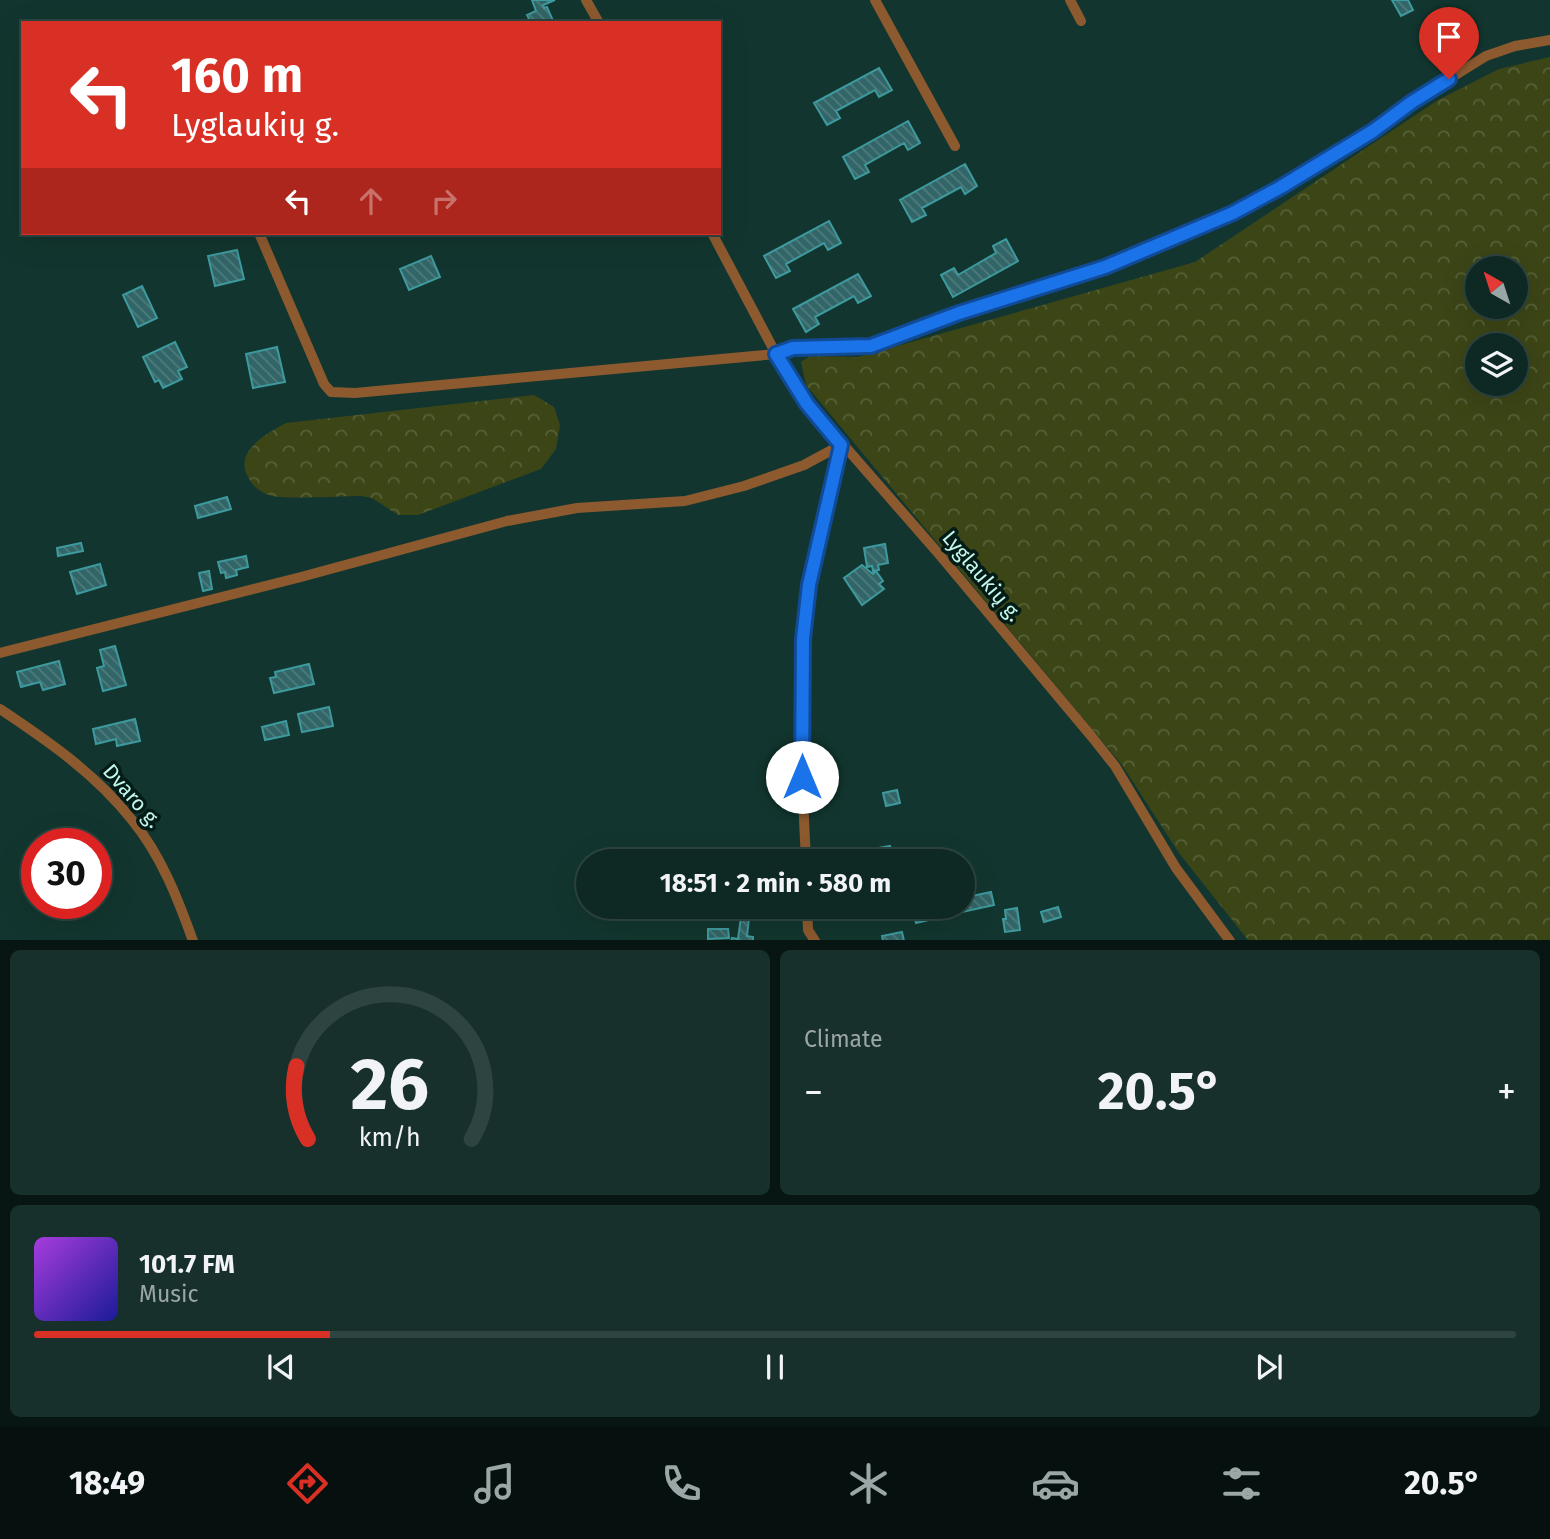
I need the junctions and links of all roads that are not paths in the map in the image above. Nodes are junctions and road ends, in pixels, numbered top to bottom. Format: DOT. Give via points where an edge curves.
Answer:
graph roads {
  1 [pos="586,0"];
  2 [pos="875,0"];
  3 [pos="1070,0"];
  4 [pos="598,21"];
  5 [pos="1081,22"];
  6 [pos="1550,40"];
  7 [pos="955,146"];
  8 [pos="260,235"];
  9 [pos="713,235"];
  10 [pos="776,354"];
  11 [pos="841,445"];
  12 [pos="0,653"];
  13 [pos="0,709"];
  14 [pos="805,849"];
  15 [pos="808,919"];
  16 [pos="194,940"];
  17 [pos="815,940"];
  18 [pos="1230,940"];
  1 -- 4 [label="street"];
  2 -- 7 [label="street"];
  3 -- 5 [label="street"];
  6 -- 10 [label="street" via="1486,55 1281,187 1233,213 1105,267 871,346 793,348"];
  8 -- 10 [label="street" via="331,392"];
  9 -- 10 [label="street, Lyglaukių g."];
  10 -- 11 [label="street, Lyglaukių g." via="807,404"];
  11 -- 12 [label="street" via="804,465 685,501 578,508 507,521"];
  11 -- 14 [label="street" via="809,585 803,639"];
  11 -- 18 [label="street, Lyglaukių g." via="938,553 1115,766 1175,868"];
  13 -- 16 [label="street, Dvaro g." via="73,760 133,821 164,871"];
  15 -- 17 [label="street"];
}
